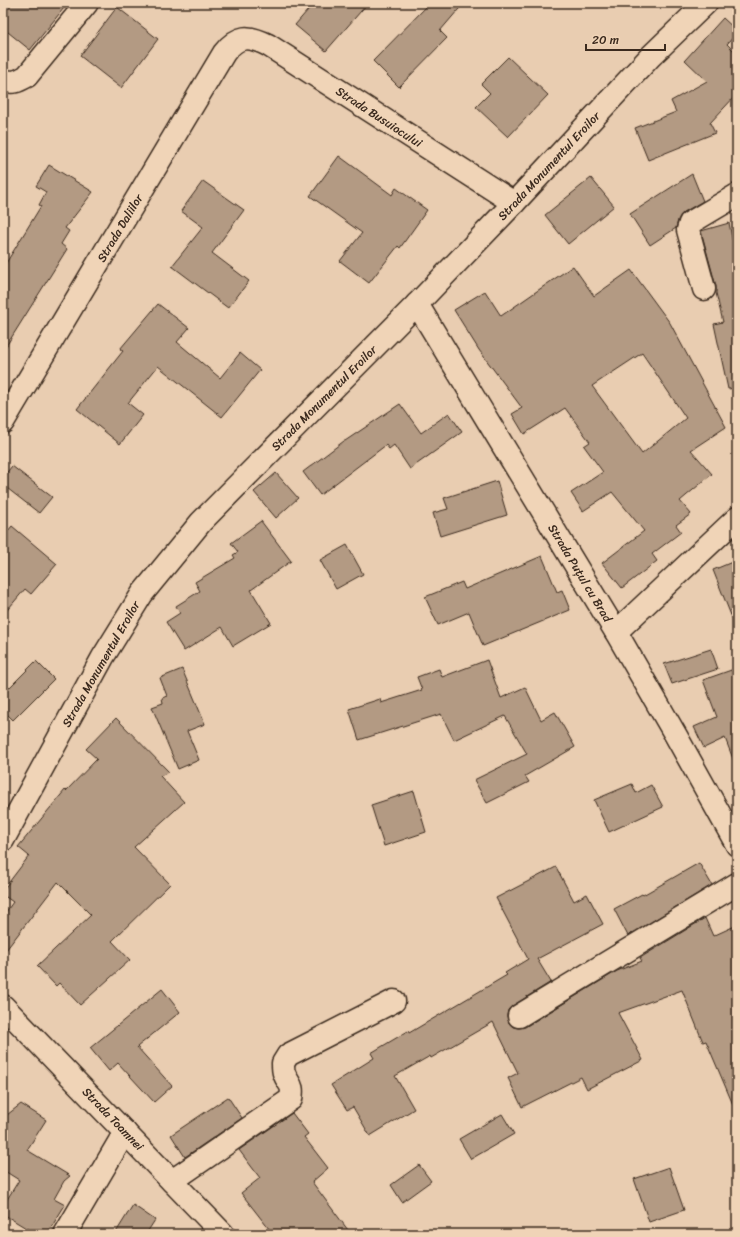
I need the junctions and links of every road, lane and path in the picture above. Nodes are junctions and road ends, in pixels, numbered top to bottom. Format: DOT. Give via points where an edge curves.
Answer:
graph roads {
  1 [pos="87,3"];
  2 [pos="706,3"];
  3 [pos="241,39"];
  4 [pos="3,80"];
  5 [pos="737,195"];
  6 [pos="514,203"];
  7 [pos="704,289"];
  8 [pos="417,304"];
  9 [pos="3,422"];
  10 [pos="737,518"];
  11 [pos="616,632"];
  12 [pos="3,840"];
  13 [pos="737,845"];
  14 [pos="737,884"];
  15 [pos="394,1002"];
  16 [pos="3,1006"];
  17 [pos="519,1016"];
  18 [pos="125,1132"];
  19 [pos="172,1181"];
  20 [pos="65,1234"];
  21 [pos="223,1234"];
  1 -- 4 [label="street" via="27,76 17,82"];
  2 -- 6 [label="street, Strada Monumentul Eroilor" via="651,56"];
  3 -- 6 [label="street, Strada Busuiocului" via="255,39 268,45"];
  3 -- 9 [label="street, Strada Daliilor" via="224,53"];
  5 -- 7 [label="street" via="690,223 688,230"];
  6 -- 8 [label="street, Strada Monumentul Eroilor"];
  8 -- 11 [label="street, Strada Puțul cu Brad"];
  8 -- 12 [label="street, Strada Monumentul Eroilor" via="201,522 142,594 103,657"];
  10 -- 11 [label="street"];
  11 -- 13 [label="street, Strada Puțul cu Brad"];
  14 -- 17 [label="street"];
  15 -- 19 [label="street" via="288,1055 283,1063 284,1074 292,1091 291,1099"];
  16 -- 18 [label="street, Strada Toamnei"];
  18 -- 19 [label="street, Strada Toamnei"];
  18 -- 20 [label="street"];
  19 -- 21 [label="street, Strada Toamnei"];
}
